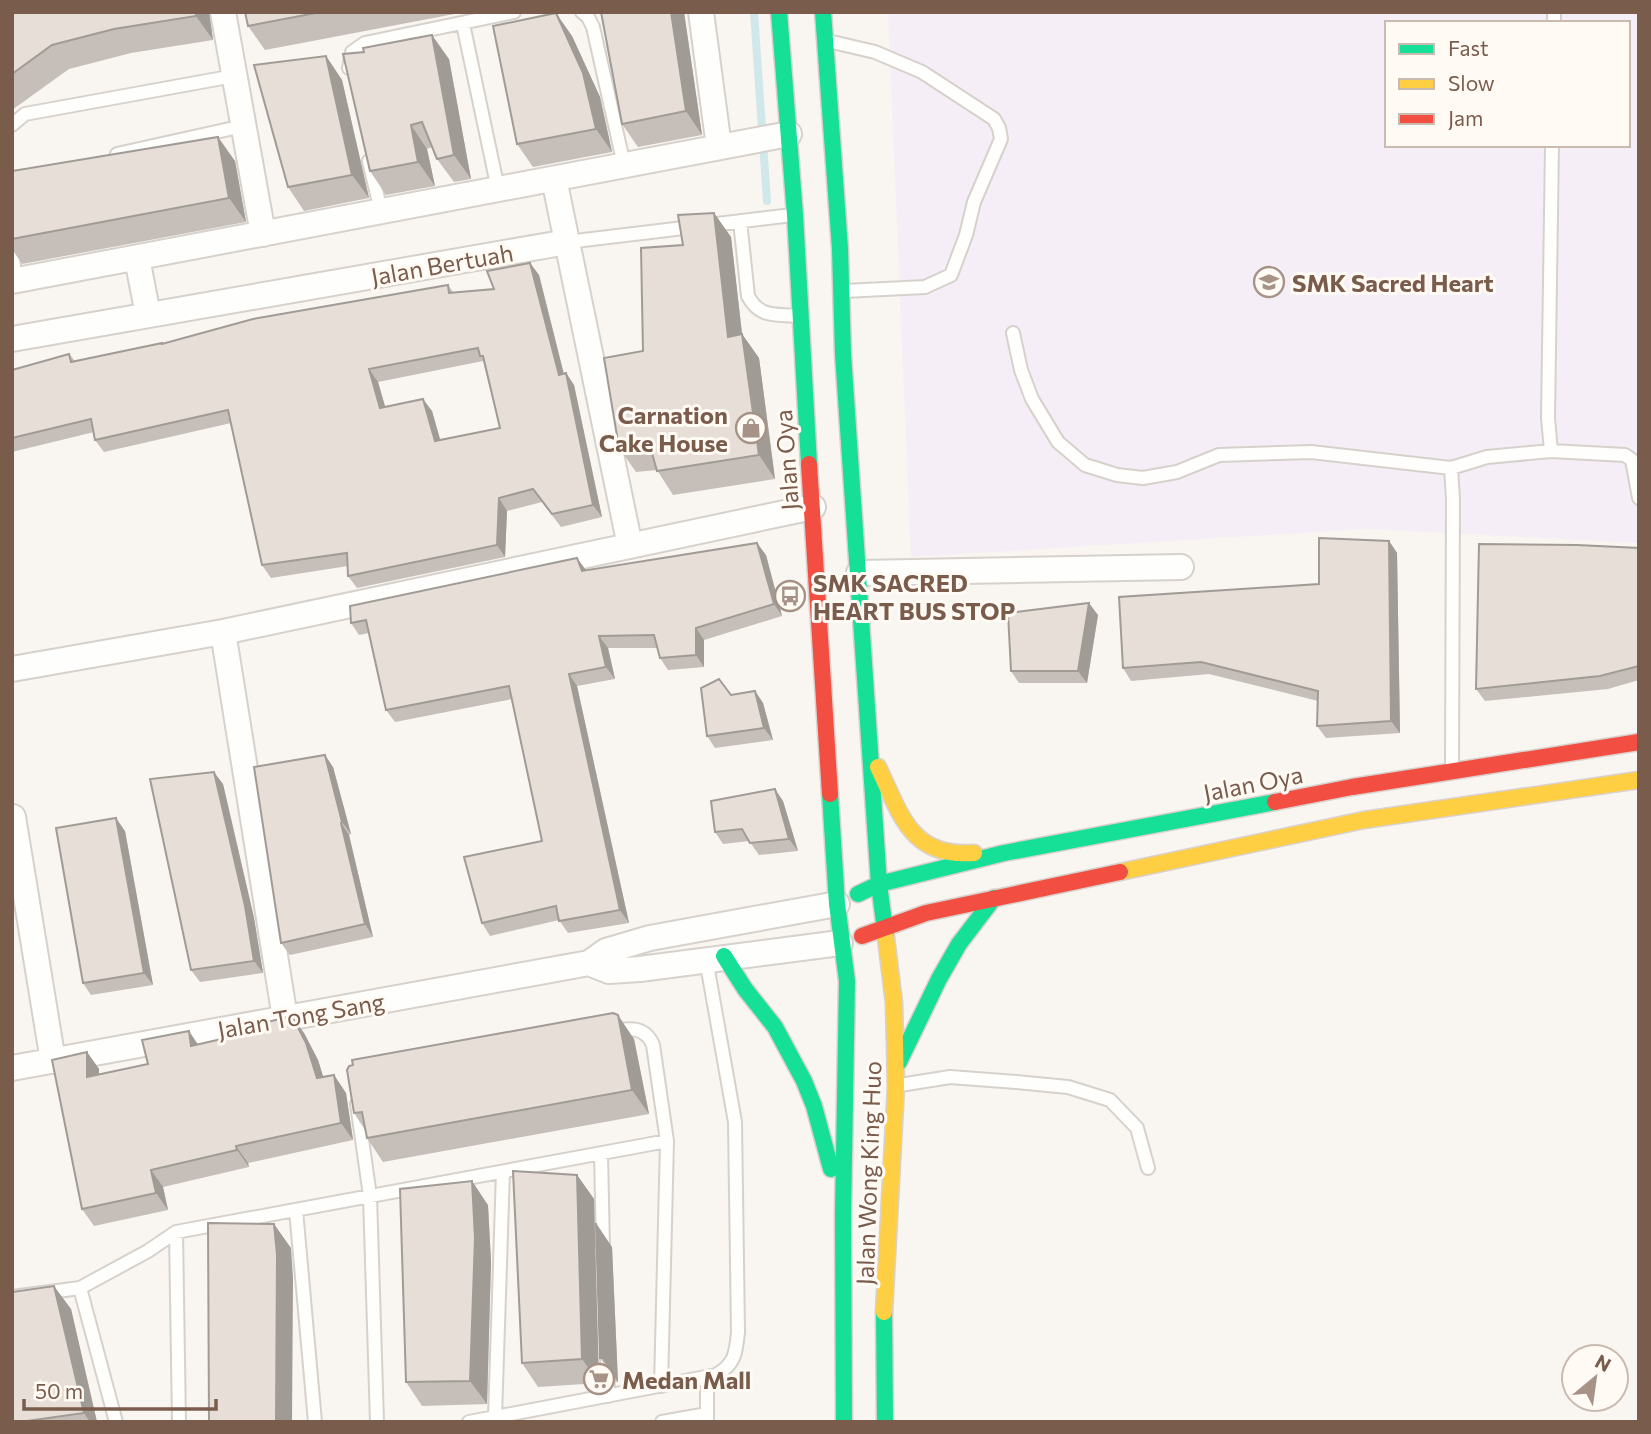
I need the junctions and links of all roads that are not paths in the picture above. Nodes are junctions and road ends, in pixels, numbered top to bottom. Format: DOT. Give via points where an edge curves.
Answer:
graph roads {
  1 [pos="223,12"];
  2 [pos="514,12"];
  3 [pos="582,12"];
  4 [pos="701,12"];
  5 [pos="779,12"];
  6 [pos="822,12"];
  7 [pos="463,24"];
  8 [pos="825,40"];
  9 [pos="234,76"];
  10 [pos="351,79"];
  11 [pos="12,125"];
  12 [pos="243,126"];
  13 [pos="769,138"];
  14 [pos="366,145"];
  15 [pos="719,147"];
  16 [pos="1552,147"];
  17 [pos="107,157"];
  18 [pos="624,165"];
  19 [pos="554,179"];
  20 [pos="498,189"];
  21 [pos="381,211"];
  22 [pos="795,215"];
  23 [pos="740,222"];
  24 [pos="262,234"];
  25 [pos="567,242"];
  26 [pos="12,252"];
  27 [pos="137,258"];
  28 [pos="14,281"];
  29 [pos="841,292"];
  30 [pos="148,316"];
  31 [pos="799,316"];
  32 [pos="1013,333"];
  33 [pos="12,339"];
  34 [pos="1551,451"];
  35 [pos="1451,468"];
  36 [pos="1639,498"];
  37 [pos="813,507"];
  38 [pos="630,546"];
  39 [pos="1181,567"];
  40 [pos="859,573"];
  41 [pos="223,632"];
  42 [pos="12,669"];
  43 [pos="1639,742"];
  44 [pos="872,756"];
  45 [pos="1452,772"];
  46 [pos="1639,780"];
  47 [pos="13,817"];
  48 [pos="1004,853"];
  49 [pos="880,884"];
  50 [pos="994,898"];
  51 [pos="837,904"];
  52 [pos="885,928"];
  53 [pos="840,943"];
  54 [pos="715,958"];
  55 [pos="589,963"];
  56 [pos="285,1018"];
  57 [pos="604,1032"];
  58 [pos="53,1061"];
  59 [pos="896,1067"];
  60 [pos="12,1068"];
  61 [pos="896,1086"];
  62 [pos="355,1093"];
  63 [pos="667,1141"];
  64 [pos="601,1154"];
  65 [pos="1148,1168"];
  66 [pos="503,1172"];
  67 [pos="370,1196"];
  68 [pos="296,1210"];
  69 [pos="842,1215"];
  70 [pos="176,1232"];
  71 [pos="604,1261"];
  72 [pos="80,1288"];
  73 [pos="12,1297"];
  74 [pos="606,1342"];
  75 [pos="707,1377"];
  76 [pos="661,1386"];
  77 [pos="608,1396"];
  78 [pos="495,1417"];
  79 [pos="707,1418"];
  80 [pos="116,1422"];
  81 [pos="180,1422"];
  82 [pos="315,1422"];
  83 [pos="377,1422"];
  84 [pos="470,1422"];
  85 [pos="662,1422"];
  86 [pos="844,1422"];
  87 [pos="885,1422"];
  1 -- 9 [label="street"];
  2 -- 7 [label="lane"];
  3 -- 18 [label="lane" via="593,27"];
  4 -- 15 [label="street"];
  5 -- 13 [label="main road, Jalan Oya"];
  6 -- 8 [label="main road"];
  7 -- 10 [label="lane" via="359,46 348,66"];
  7 -- 20 [label="lane"];
  8 -- 29 [label="main road"];
  8 -- 29 [label="lane" via="875,52 922,72 994,119 1001,139 974,202 951,275 925,287"];
  9 -- 11 [label="lane" via="25,114"];
  9 -- 12 [label="street"];
  12 -- 17 [label="lane"];
  12 -- 24 [label="street"];
  13 -- 15 [label="street"];
  13 -- 22 [label="main road, Jalan Oya"];
  14 -- 21 [label="lane"];
  15 -- 18 [label="street"];
  16 -- 34 [label="lane"];
  18 -- 19 [label="street"];
  19 -- 20 [label="street"];
  19 -- 25 [label="street"];
  20 -- 21 [label="street"];
  21 -- 24 [label="street"];
  22 -- 23 [label="lane"];
  22 -- 31 [label="main road, Jalan Oya"];
  23 -- 25 [label="lane"];
  23 -- 31 [label="lane" via="751,303 764,313"];
  24 -- 27 [label="street"];
  25 -- 30 [label="street, Jalan Bertuah"];
  25 -- 38 [label="street"];
  26 -- 28 [label="lane"];
  27 -- 28 [label="street"];
  27 -- 30 [label="street"];
  29 -- 40 [label="main road"];
  30 -- 33 [label="street, Jalan Bertuah"];
  31 -- 37 [label="main road, Jalan Oya"];
  32 -- 35 [label="lane" via="1032,399 1058,442 1086,465 1117,475 1143,478 1177,472 1219,455 1311,452"];
  34 -- 35 [label="lane" via="1487,457"];
  34 -- 36 [label="lane" via="1625,455 1632,460"];
  35 -- 45 [label="lane"];
  37 -- 38 [label="street"];
  37 -- 51 [label="main road, Jalan Oya"];
  38 -- 41 [label="street"];
  39 -- 40 [label="street"];
  40 -- 44 [label="main road"];
  41 -- 42 [label="street"];
  41 -- 56 [label="street"];
  43 -- 45 [label="main road, Jalan Oya"];
  44 -- 48 [label="main road" via="913,835 923,844 952,854"];
  44 -- 49 [label="main road"];
  45 -- 48 [label="main road, Jalan Oya"];
  46 -- 50 [label="main road" via="1364,820"];
  47 -- 58 [label="street"];
  48 -- 49 [label="main road, Jalan Oya"];
  49 -- 51 [label="main road, Jalan Oya"];
  49 -- 52 [label="main road"];
  50 -- 52 [label="main road" via="926,913"];
  50 -- 59 [label="main road" via="959,944"];
  51 -- 53 [label="main road, Jalan Oya"];
  51 -- 55 [label="street, Jalan Tong Sang" via="640,941 606,951"];
  52 -- 53 [label="main road"];
  52 -- 59 [label="main road, Jalan Wong King Huo"];
  53 -- 54 [label="street, Jalan Tong Sang"];
  53 -- 69 [label="main road, Jalan Wong King Huo" via="846,981"];
  54 -- 55 [label="street, Jalan Tong Sang" via="609,971"];
  54 -- 69 [label="main road" via="775,1027 804,1081"];
  54 -- 75 [label="lane" via="735,1122 738,1332 731,1364"];
  55 -- 56 [label="street, Jalan Tong Sang"];
  56 -- 58 [label="street, Jalan Tong Sang"];
  57 -- 63 [label="lane" via="631,1028 650,1038"];
  58 -- 60 [label="street, Jalan Tong Sang"];
  59 -- 61 [label="main road, Jalan Wong King Huo"];
  61 -- 65 [label="lane" via="950,1077 1068,1087 1110,1100 1137,1128"];
  61 -- 87 [label="main road, Jalan Wong King Huo" via="884,1321"];
  62 -- 67 [label="lane"];
  63 -- 64 [label="lane"];
  63 -- 76 [label="lane"];
  64 -- 66 [label="lane"];
  64 -- 71 [label="lane"];
  66 -- 67 [label="lane"];
  66 -- 78 [label="lane"];
  67 -- 68 [label="lane"];
  67 -- 83 [label="lane"];
  68 -- 70 [label="lane"];
  68 -- 82 [label="lane"];
  69 -- 86 [label="main road, Jalan Wong King Huo"];
  70 -- 72 [label="lane"];
  70 -- 81 [label="lane"];
  72 -- 73 [label="lane"];
  72 -- 80 [label="lane"];
  74 -- 77 [label="lane"];
  75 -- 76 [label="lane"];
  75 -- 79 [label="lane"];
  76 -- 77 [label="lane"];
  77 -- 78 [label="lane"];
  78 -- 84 [label="lane"];
  79 -- 85 [label="lane"];
}
